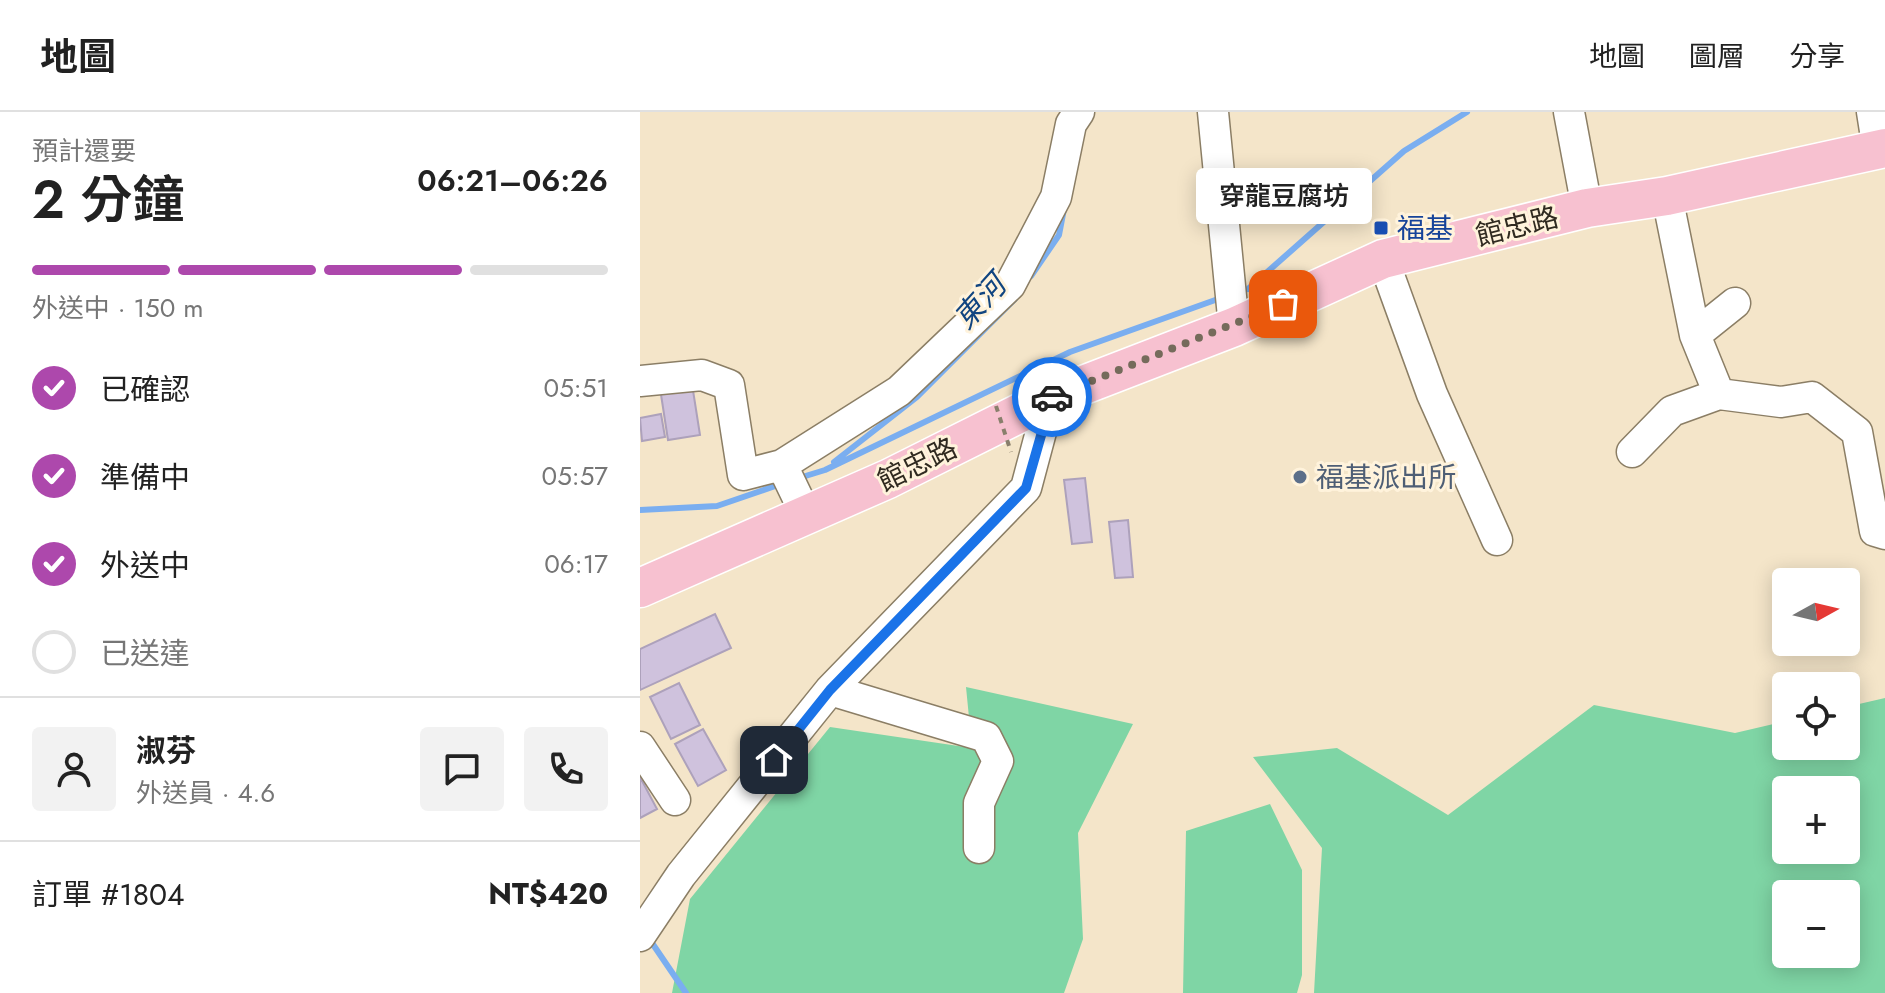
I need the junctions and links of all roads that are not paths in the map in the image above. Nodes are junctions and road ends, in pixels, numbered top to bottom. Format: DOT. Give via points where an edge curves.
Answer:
graph roads {
  1 [pos="1079,112"];
  2 [pos="1213,112"];
  3 [pos="1569,112"];
  4 [pos="1872,112"];
  5 [pos="1882,149"];
  6 [pos="1667,196"];
  7 [pos="1587,208"];
  8 [pos="1383,259"];
  9 [pos="1735,303"];
  10 [pos="1234,327"];
  11 [pos="1695,335"];
  12 [pos="640,381"];
  13 [pos="1719,394"];
  14 [pos="1050,398"];
  15 [pos="1632,452"];
  16 [pos="782,465"];
  17 [pos="806,515"];
  18 [pos="1885,534"];
  19 [pos="1497,540"];
  20 [pos="640,588"];
  21 [pos="830,690"];
  22 [pos="640,747"];
  23 [pos="675,800"];
  24 [pos="979,848"];
  25 [pos="640,936"];
  1 -- 16 [label="street" via="1071,124 1056,197 1010,285 899,391"];
  2 -- 10 [label="street"];
  3 -- 7 [label="street"];
  4 -- 5 [label="street"];
  5 -- 6 [label="main road, 館忠路"];
  6 -- 7 [label="main road, 館忠路"];
  6 -- 11 [label="street"];
  7 -- 8 [label="main road, 館忠路"];
  8 -- 10 [label="main road, 館忠路"];
  8 -- 19 [label="street" via="1432,394"];
  9 -- 11 [label="street"];
  10 -- 14 [label="main road, 館忠路"];
  11 -- 13 [label="street"];
  12 -- 16 [label="street" via="702,375 729,385 743,475"];
  13 -- 15 [label="street" via="1672,411"];
  13 -- 18 [label="street" via="1781,402 1812,397 1857,432 1875,531"];
  14 -- 17 [label="main road, 館忠路"];
  14 -- 21 [label="street" via="1026,488"];
  16 -- 17 [label="street"];
  17 -- 20 [label="main road, 館忠路"];
  21 -- 24 [label="street" via="986,737 998,761 979,803"];
  21 -- 25 [label="street" via="681,875"];
  22 -- 23 [label="street"];
}
